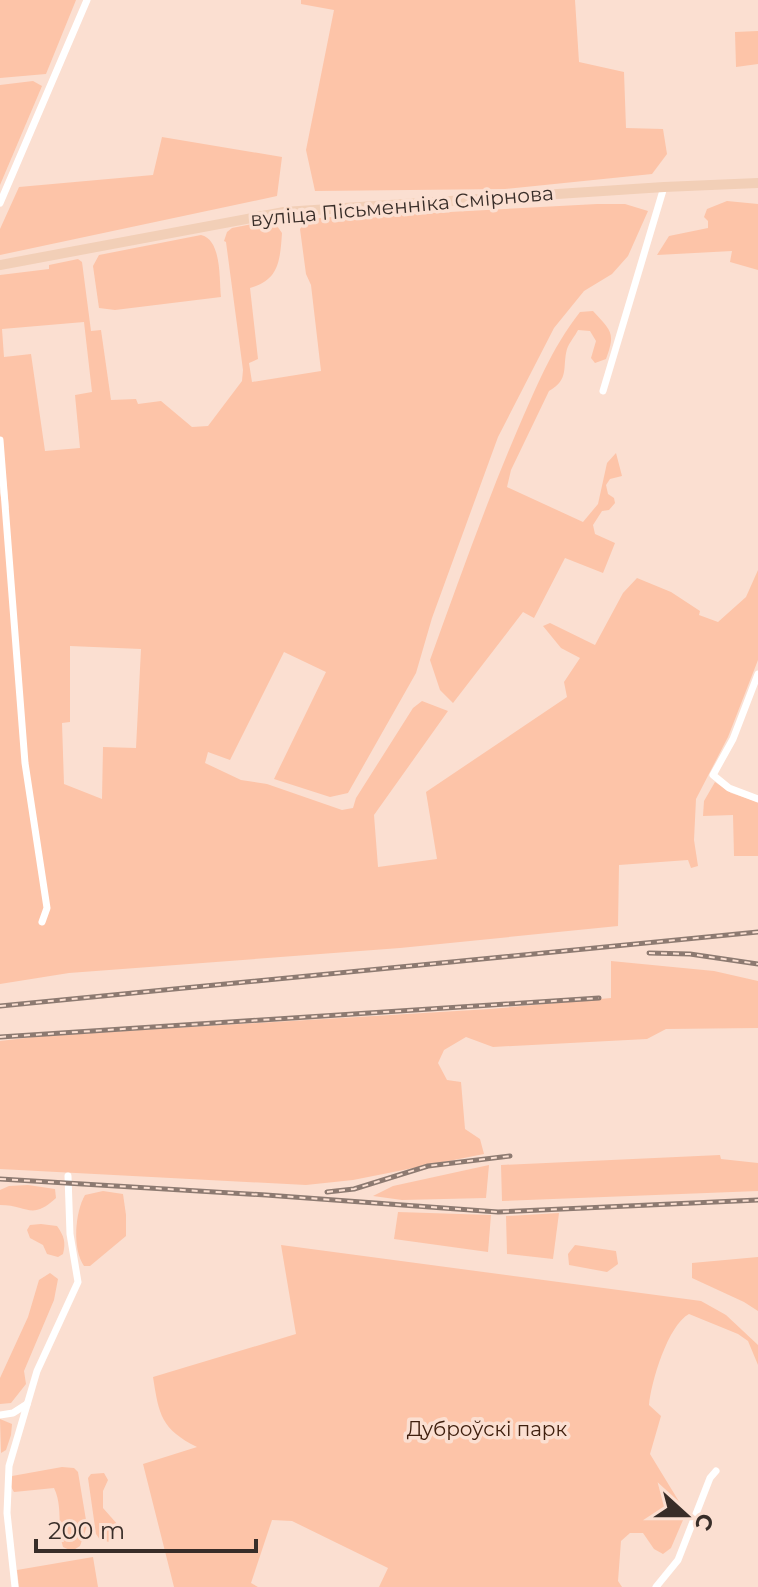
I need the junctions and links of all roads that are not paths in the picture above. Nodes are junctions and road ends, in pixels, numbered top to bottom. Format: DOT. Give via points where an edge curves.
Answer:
graph roads {
  1 [pos="87,0"];
  2 [pos="758,183"];
  3 [pos="664,187"];
  4 [pos="0,203"];
  5 [pos="0,265"];
  6 [pos="603,391"];
  7 [pos="0,440"];
  8 [pos="758,674"];
  9 [pos="758,703"];
  10 [pos="747,704"];
  11 [pos="758,799"];
  12 [pos="42,922"];
  13 [pos="68,1176"];
  14 [pos="27,1404"];
  15 [pos="0,1415"];
  16 [pos="0,1460"];
  17 [pos="9,1466"];
  18 [pos="716,1471"];
  19 [pos="15,1587"];
  20 [pos="656,1587"];
  1 -- 4 [label="street"];
  2 -- 3 [label="main road, вуліца Пісьменніка Смірнова"];
  3 -- 5 [label="main road, вуліца Пісьменніка Смірнова" via="284,212"];
  3 -- 6 [label="street"];
  7 -- 12 [label="street" via="24,752 47,908"];
  8 -- 10 [label="street"];
  9 -- 10 [label="street"];
  10 -- 11 [label="street" via="713,775"];
  13 -- 14 [label="street" via="78,1282"];
  14 -- 15 [label="street"];
  14 -- 17 [label="street"];
  16 -- 17 [label="street"];
  17 -- 19 [label="street" via="7,1513"];
  18 -- 20 [label="street" via="678,1560"];
}
